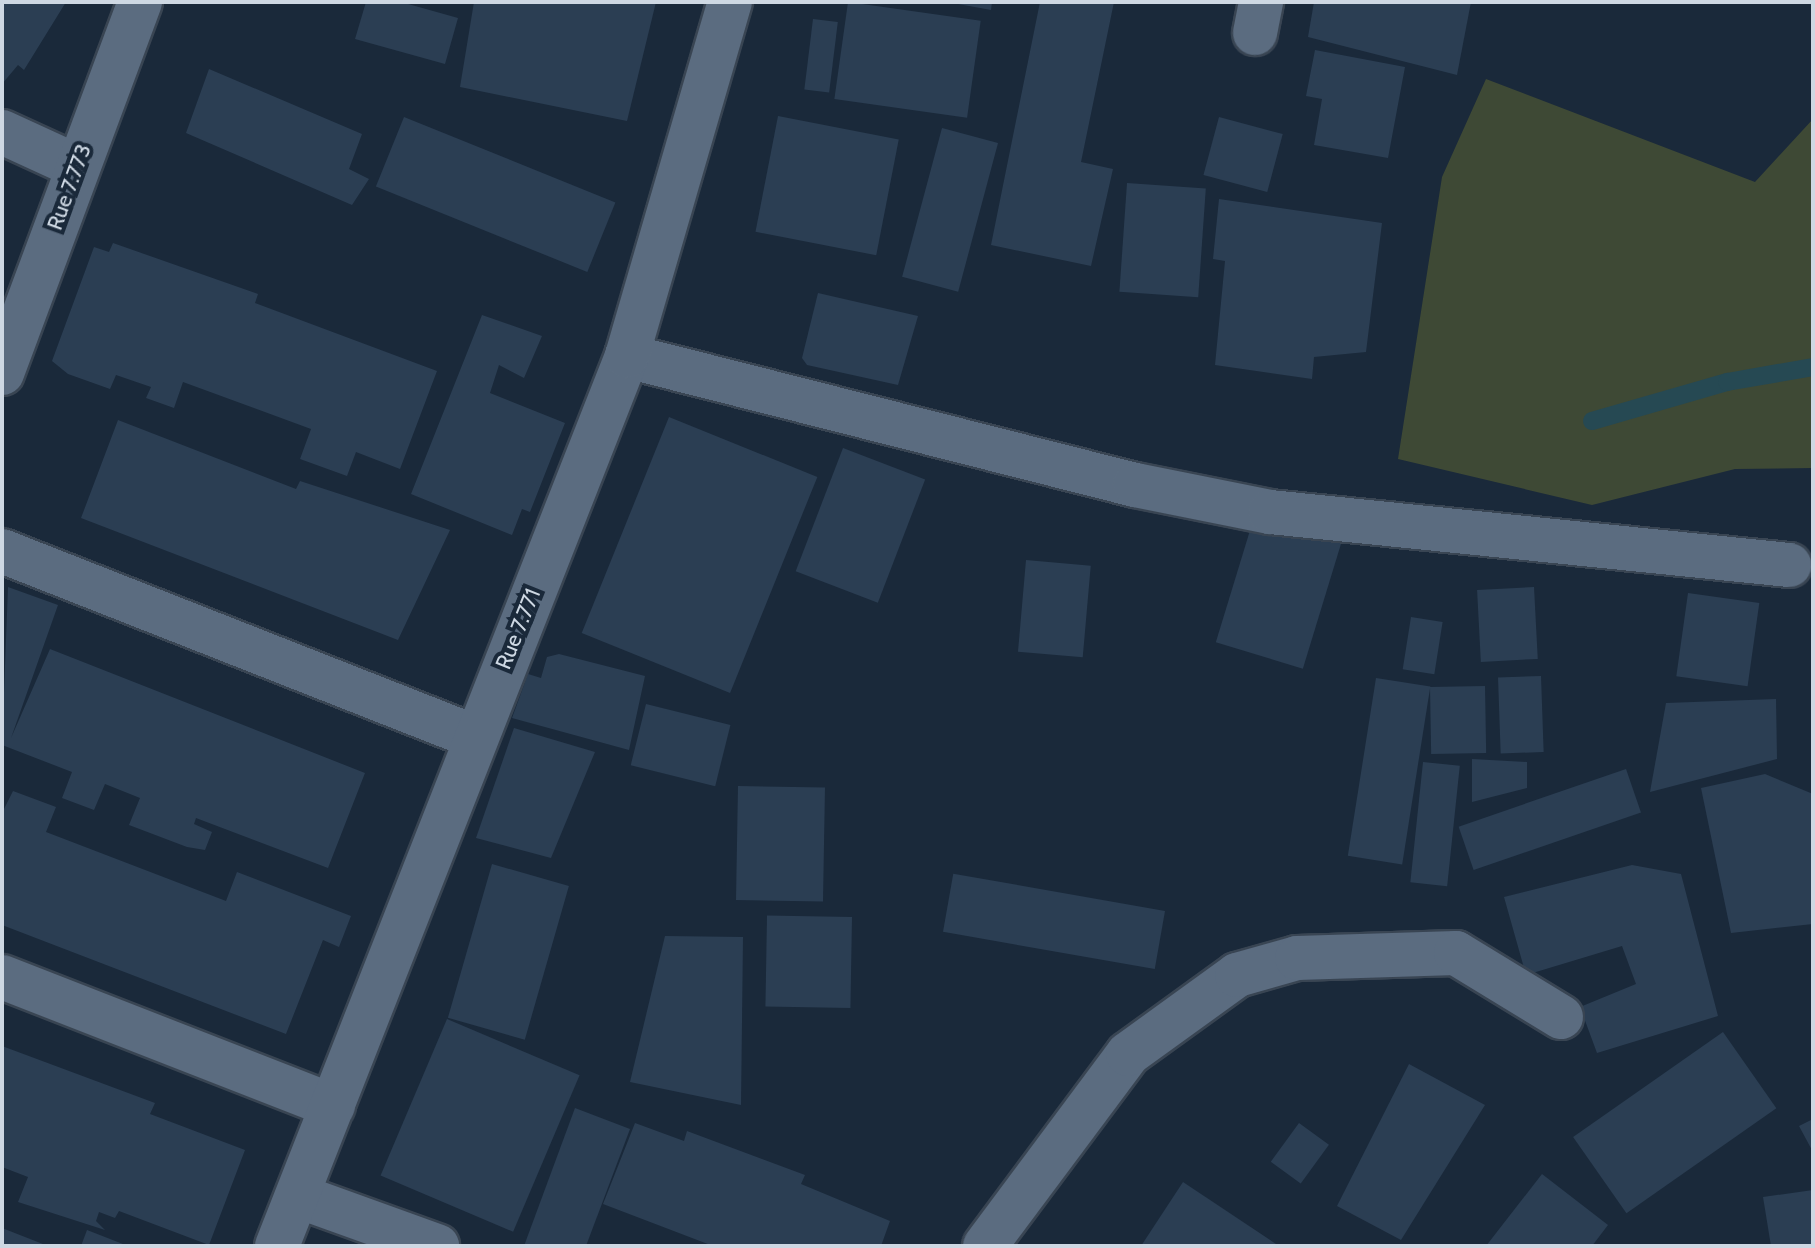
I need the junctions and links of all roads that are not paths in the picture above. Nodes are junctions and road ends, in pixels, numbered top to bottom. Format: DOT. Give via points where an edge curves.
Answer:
graph roads {
  1 [pos="140,2"];
  2 [pos="730,2"];
  3 [pos="2,132"];
  4 [pos="76,166"];
  5 [pos="627,356"];
  6 [pos="2,373"];
  7 [pos="2,551"];
  8 [pos="1789,565"];
  9 [pos="475,737"];
  10 [pos="2,977"];
  11 [pos="1561,1017"];
  12 [pos="333,1106"];
  13 [pos="298,1196"];
  14 [pos="277,1246"];
  15 [pos="437,1246"];
  16 [pos="985,1246"];
  1 -- 4 [label="street, Rue 7.773"];
  2 -- 5 [label="street, Rue 7.771"];
  3 -- 4 [label="street"];
  4 -- 6 [label="street, Rue 7.773"];
  5 -- 8 [label="street" via="1135,485 1270,512"];
  5 -- 9 [label="street, Rue 7.771"];
  7 -- 9 [label="street"];
  9 -- 12 [label="street, Rue 7.771"];
  10 -- 12 [label="street"];
  11 -- 16 [label="street" via="1456,953 1297,958 1237,975 1128,1054"];
  12 -- 13 [label="street, Rue 7.771"];
  13 -- 14 [label="street, Rue 7.771"];
  13 -- 15 [label="street"];
}
